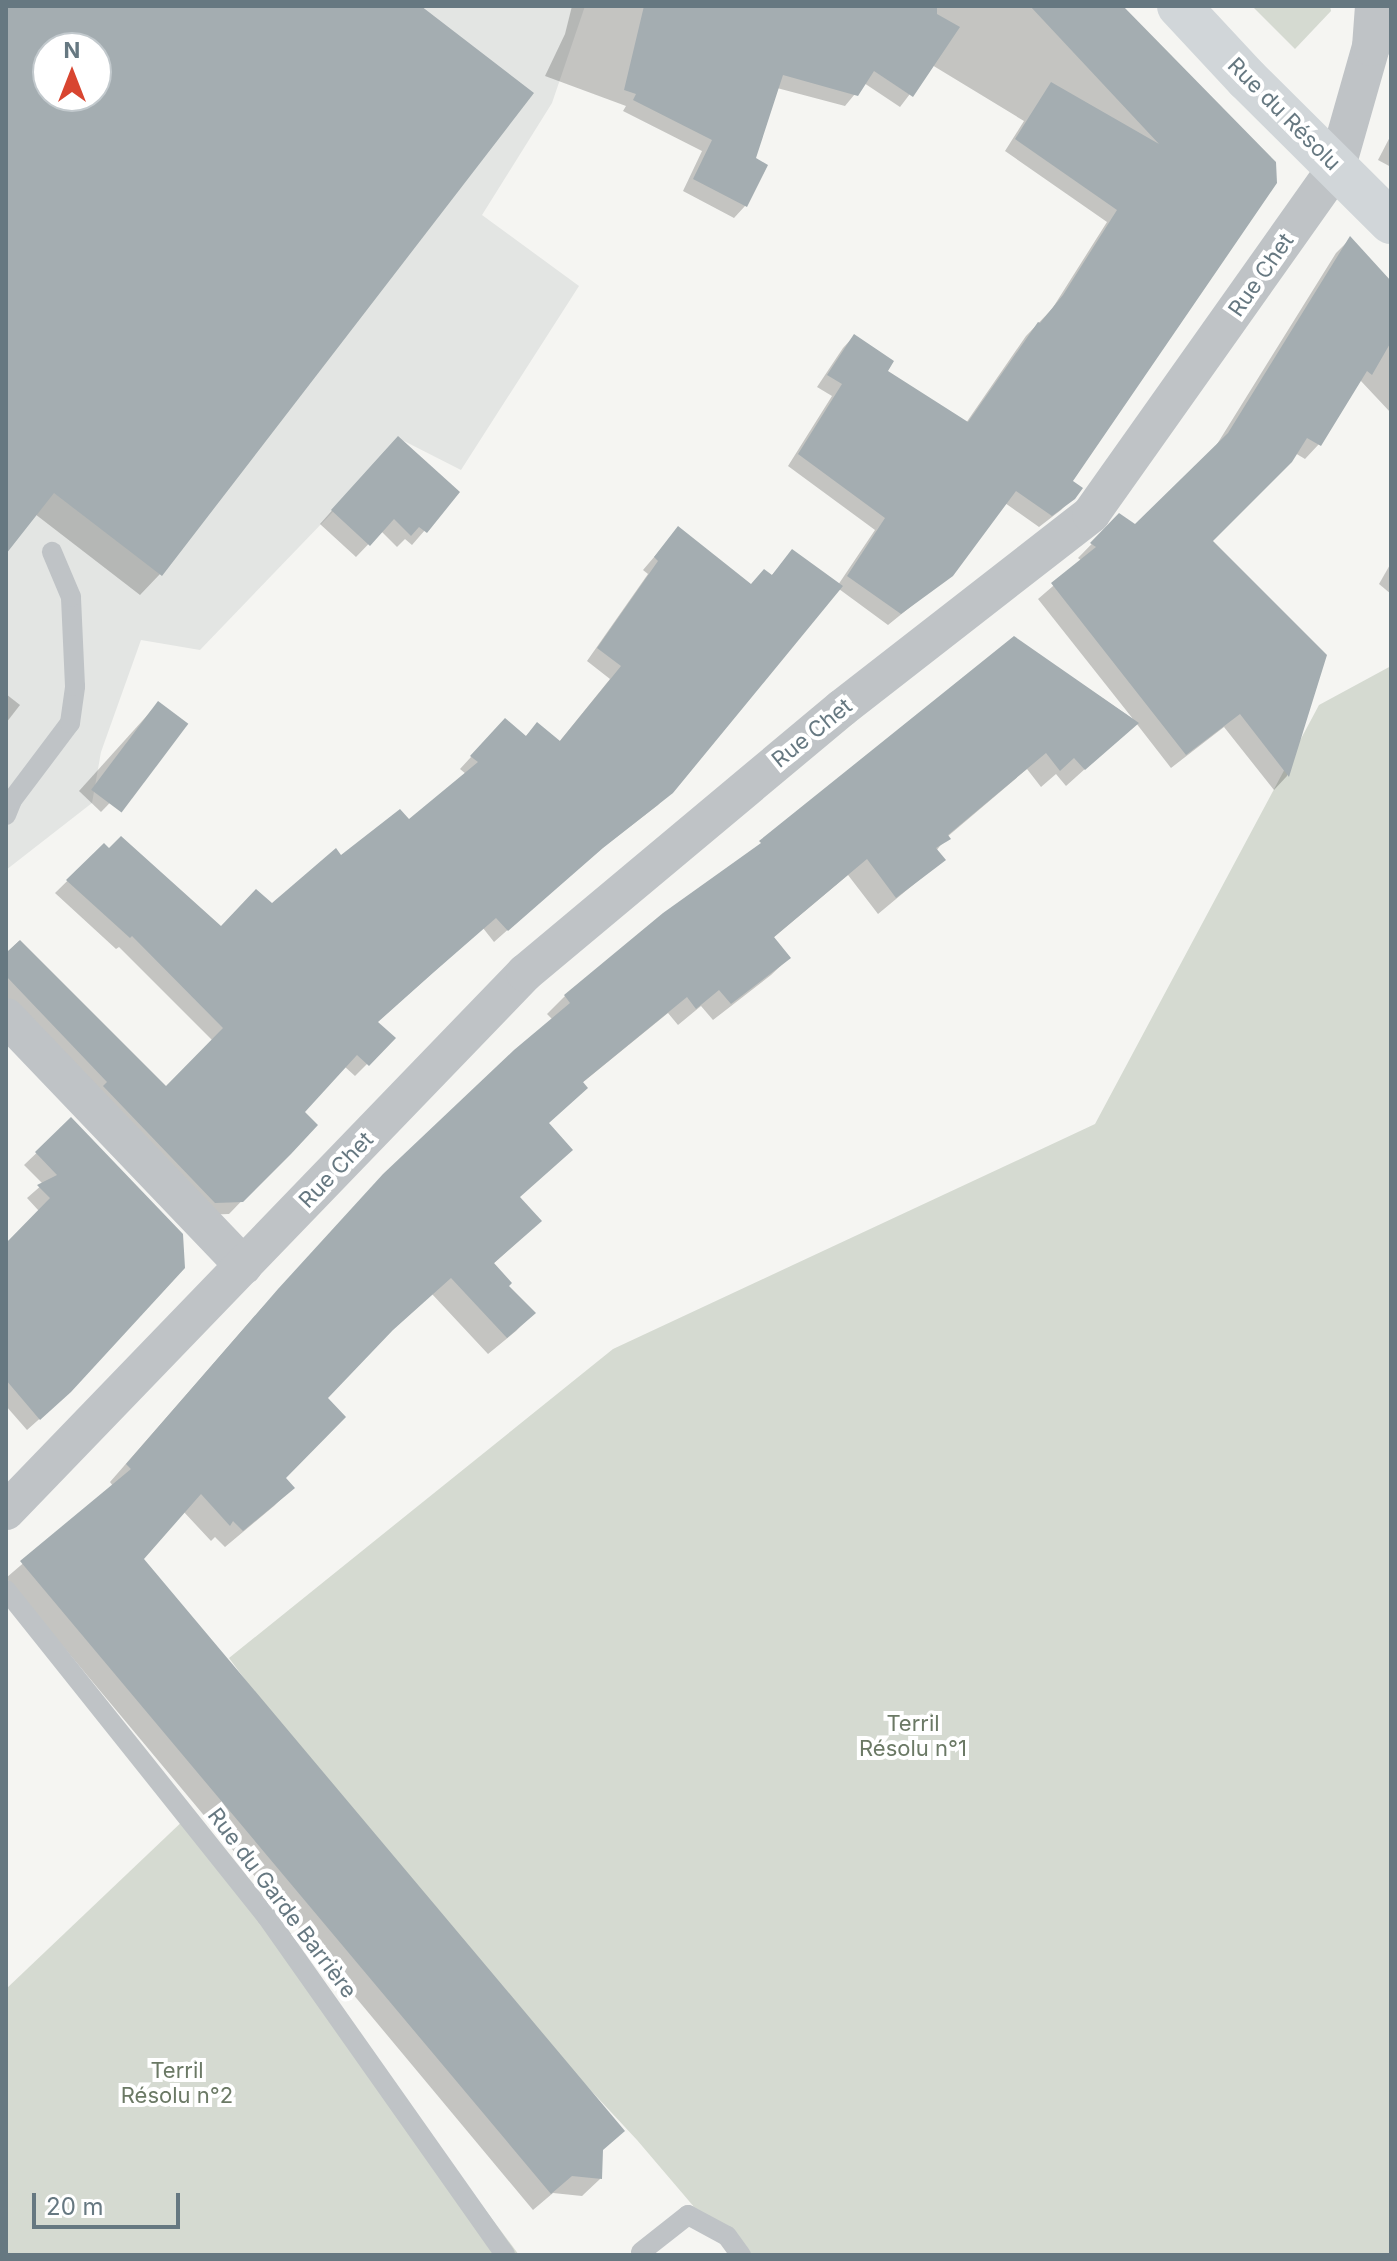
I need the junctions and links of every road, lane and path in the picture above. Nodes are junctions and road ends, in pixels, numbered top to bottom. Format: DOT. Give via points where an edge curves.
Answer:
graph roads {
  1 [pos="1179,6"];
  2 [pos="1374,6"];
  3 [pos="1381,46"];
  4 [pos="1337,166"];
  5 [pos="1391,222"];
  6 [pos="52,552"];
  7 [pos="6,815"];
  8 [pos="6,1017"];
  9 [pos="244,1266"];
  10 [pos="6,1511"];
  11 [pos="6,1590"];
  12 [pos="641,2252"];
  13 [pos="505,2255"];
  14 [pos="741,2255"];
  1 -- 4 [label="street, Rue du Résolu"];
  2 -- 3 [label="street, Rue Chet"];
  3 -- 4 [label="street, Rue Chet"];
  4 -- 5 [label="street, Rue du Résolu"];
  4 -- 9 [label="street, Rue Chet" via="1091,514 842,708 525,973"];
  6 -- 7 [label="lane" via="71,597 75,686 70,723"];
  8 -- 9 [label="street"];
  9 -- 10 [label="street, Rue Chet"];
  11 -- 13 [label="lane, Rue du Garde Barrière" via="267,1917"];
  12 -- 14 [label="lane" via="688,2215 727,2236"];
}
